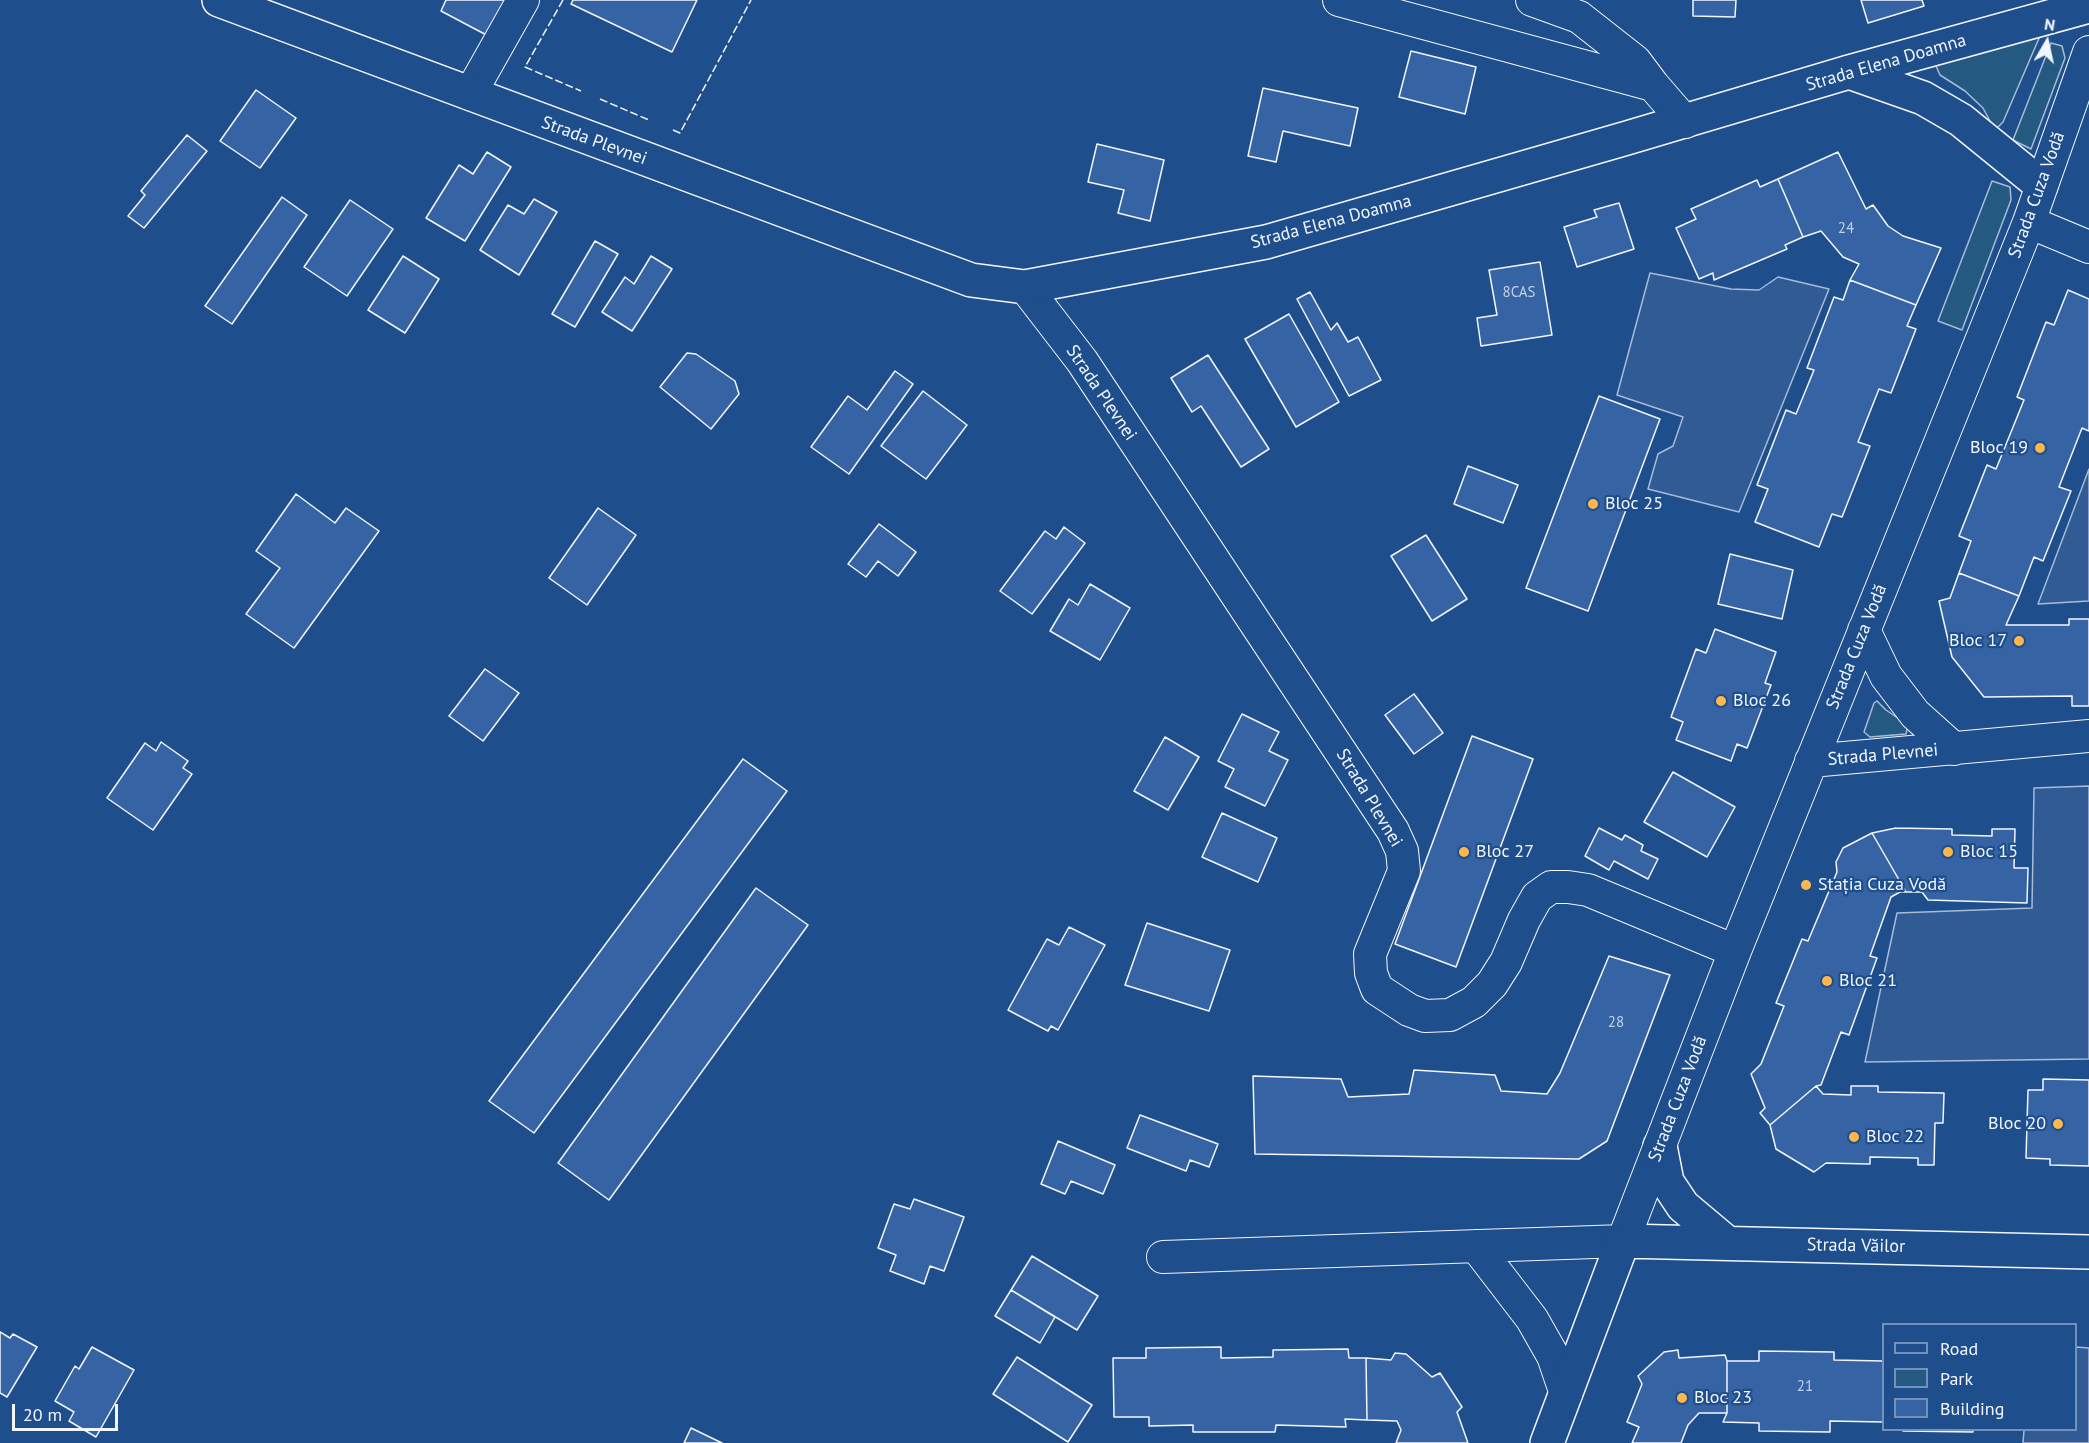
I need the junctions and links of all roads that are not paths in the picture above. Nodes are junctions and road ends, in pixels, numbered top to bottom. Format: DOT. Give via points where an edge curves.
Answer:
graph roads {
  1 [pos="219,0"];
  2 [pos="523,0"];
  3 [pos="1339,0"];
  4 [pos="1532,0"];
  5 [pos="2089,6"];
  6 [pos="2089,52"];
  7 [pos="1849,72"];
  8 [pos="1653,85"];
  9 [pos="470,94"];
  10 [pos="1684,122"];
  11 [pos="2041,185"];
  12 [pos="2029,222"];
  13 [pos="2089,247"];
  14 [pos="971,280"];
  15 [pos="1025,286"];
  16 [pos="1864,630"];
  17 [pos="2089,736"];
  18 [pos="1954,749"];
  19 [pos="1811,761"];
  20 [pos="1735,951"];
  21 [pos="1660,1146"];
  22 [pos="1623,1241"];
  23 [pos="1727,1244"];
  24 [pos="1476,1246"];
  25 [pos="2089,1252"];
  26 [pos="1163,1257"];
  27 [pos="1566,1394"];
  28 [pos="1547,1443"];
  1 -- 9 [label="street, Strada Plevnei"];
  2 -- 9 [label="street"];
  3 -- 8 [label="street"];
  4 -- 8 [label="street" via="1579,17 1635,61"];
  5 -- 7 [label="street, Strada Elena Doamna"];
  6 -- 11 [label="street, Strada Cuza Vodă"];
  7 -- 10 [label="street, Strada Elena Doamna"];
  7 -- 11 [label="street" via="1923,98 1961,120"];
  8 -- 10 [label="street"];
  9 -- 14 [label="street, Strada Plevnei"];
  10 -- 15 [label="street, Strada Elena Doamna" via="1266,242"];
  11 -- 12 [label="street, Strada Cuza Vodă"];
  12 -- 13 [label="street"];
  12 -- 16 [label="street, Strada Cuza Vodă"];
  14 -- 15 [label="street, Strada Elena Doamna"];
  15 -- 20 [label="street, Strada Plevnei" via="1082,361 1393,831 1402,851 1404,871 1370,954 1377,989 1409,1011 1425,1016 1450,1015 1474,1002 1506,962 1537,897 1551,887 1588,890"];
  16 -- 18 [label="street, Strada Plevnei" via="1886,676 1915,714"];
  16 -- 19 [label="street, Strada Cuza Vodă"];
  17 -- 18 [label="street, Strada Plevnei"];
  18 -- 19 [label="street, Strada Plevnei"];
  19 -- 20 [label="street, Strada Cuza Vodă"];
  20 -- 21 [label="street, Strada Cuza Vodă"];
  21 -- 22 [label="street, Strada Cuza Vodă"];
  21 -- 23 [label="street" via="1667,1182 1683,1206"];
  22 -- 23 [label="street, Strada Văilor"];
  22 -- 24 [label="street"];
  22 -- 27 [label="street, Strada Cuza Vodă"];
  23 -- 25 [label="street, Strada Văilor"];
  24 -- 26 [label="street"];
  24 -- 27 [label="street" via="1532,1319 1553,1356"];
  27 -- 28 [label="street, Strada Cuza Vodă"];
}
